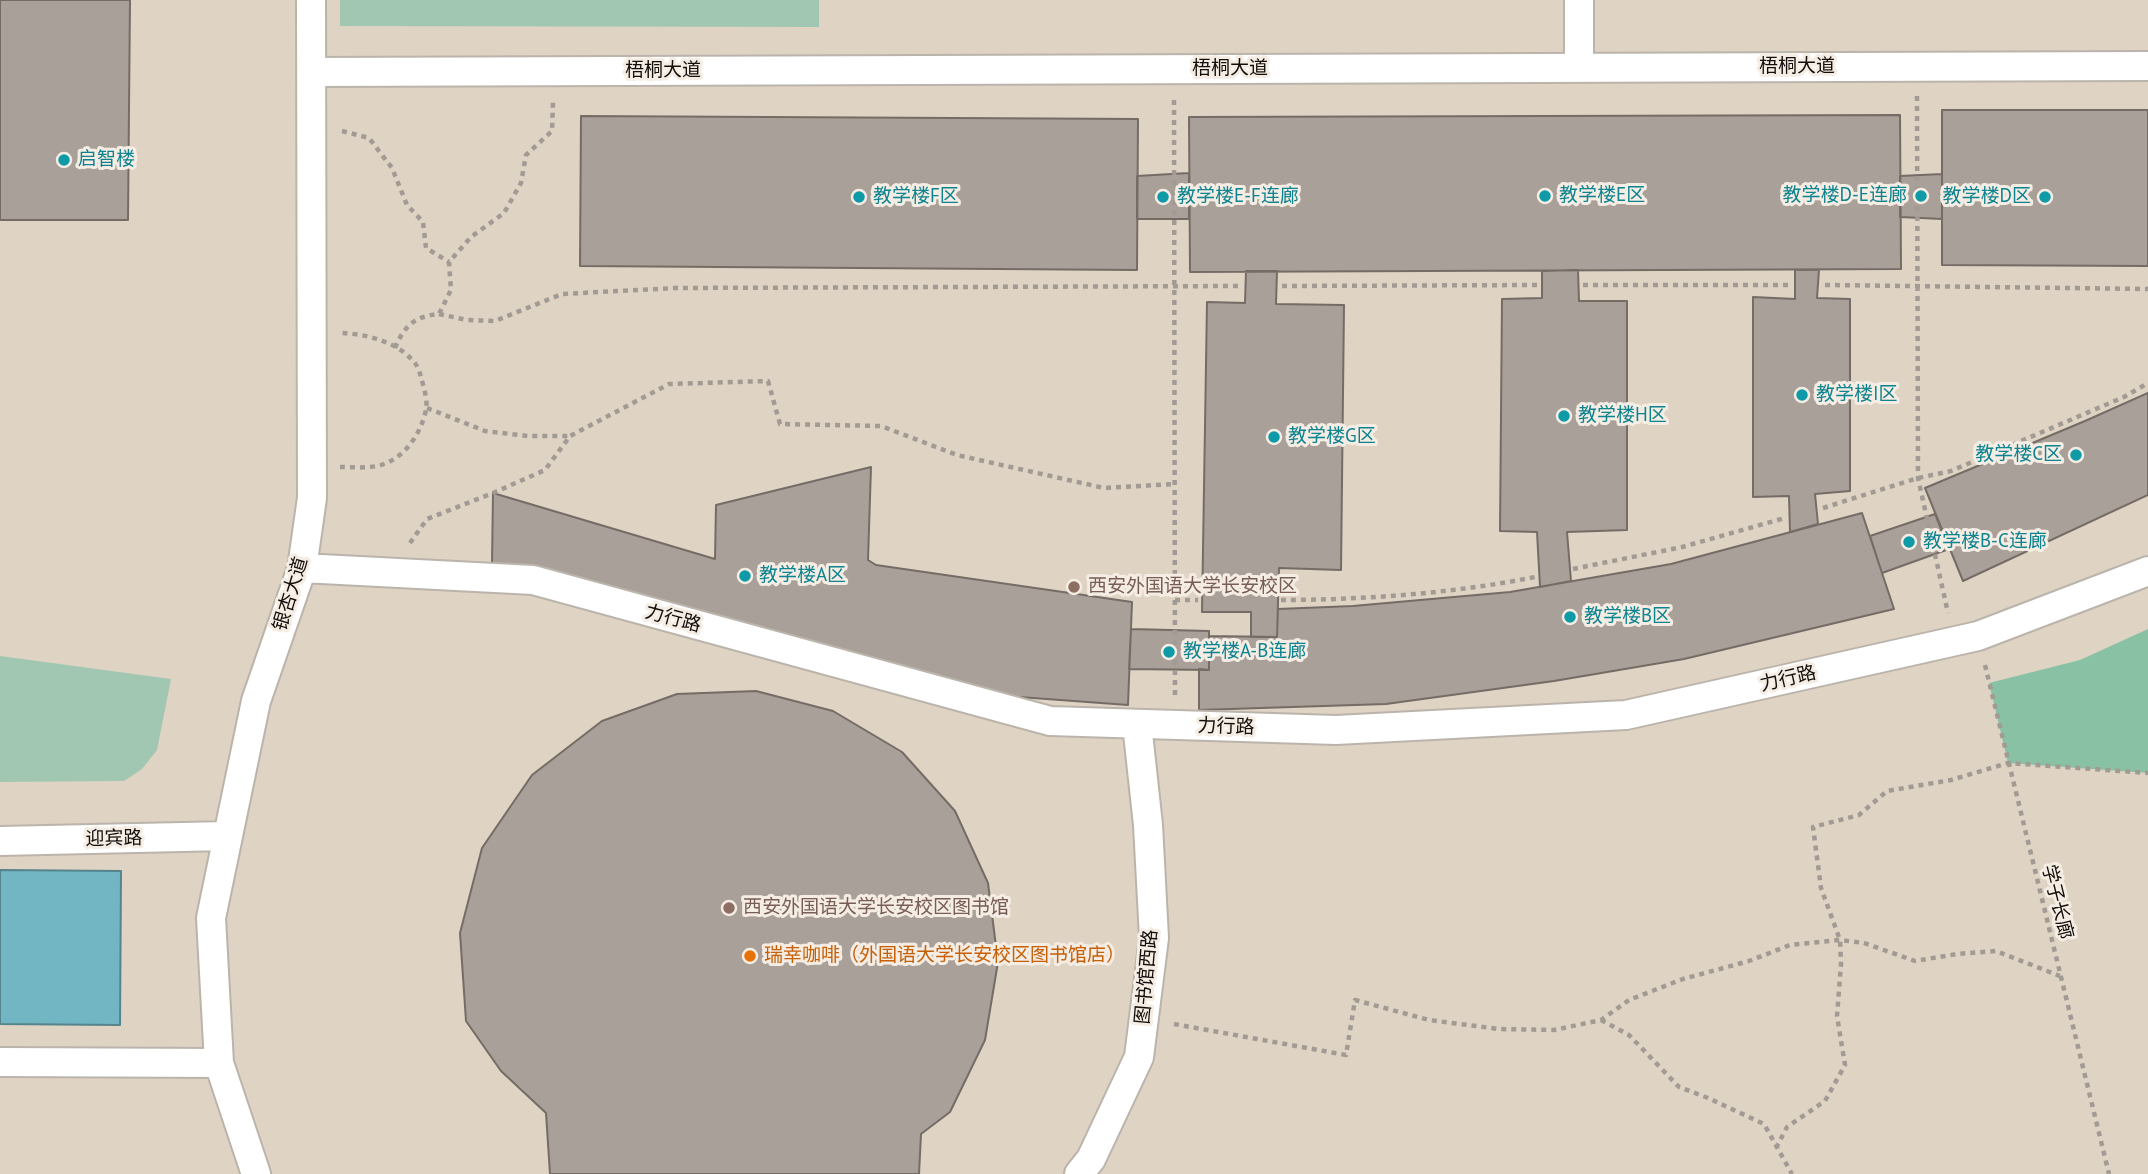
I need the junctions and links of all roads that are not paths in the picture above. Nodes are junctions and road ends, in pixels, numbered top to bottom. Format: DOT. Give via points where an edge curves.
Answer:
graph roads {
  1 [pos="311,0"];
  2 [pos="1578,0"];
  3 [pos="2148,66"];
  4 [pos="1578,68"];
  5 [pos="313,72"];
  6 [pos="302,568"];
  7 [pos="2148,571"];
  8 [pos="1097,723"];
  9 [pos="1137,724"];
  10 [pos="1175,725"];
  11 [pos="1141,764"];
  12 [pos="228,836"];
  13 [pos="0,841"];
  14 [pos="0,1062"];
  15 [pos="219,1063"];
  16 [pos="256,1174"];
  17 [pos="1079,1174"];
  1 -- 5 [label="street, 银杏大道"];
  2 -- 4 [label="street"];
  3 -- 4 [label="street, 梧桐大道"];
  4 -- 5 [label="street, 梧桐大道"];
  5 -- 6 [label="street, 银杏大道" via="312,498"];
  6 -- 8 [label="street, 力行路" via="533,580 1050,721"];
  6 -- 12 [label="street, 银杏大道" via="256,701"];
  7 -- 10 [label="street, 力行路" via="1966,639 1626,715 1336,730"];
  8 -- 9 [label="street, 力行路"];
  8 -- 11 [label="street" via="1124,733"];
  9 -- 10 [label="street, 力行路"];
  9 -- 11 [label="street, 图书馆西路"];
  10 -- 11 [label="street" via="1154,735"];
  11 -- 17 [label="street, 图书馆西路" via="1154,938 1139,1057 1091,1159"];
  12 -- 13 [label="street, 迎宾路"];
  12 -- 15 [label="street, 银杏大道" via="211,918"];
  14 -- 15 [label="street"];
  15 -- 16 [label="street, 银杏大道"];
}
